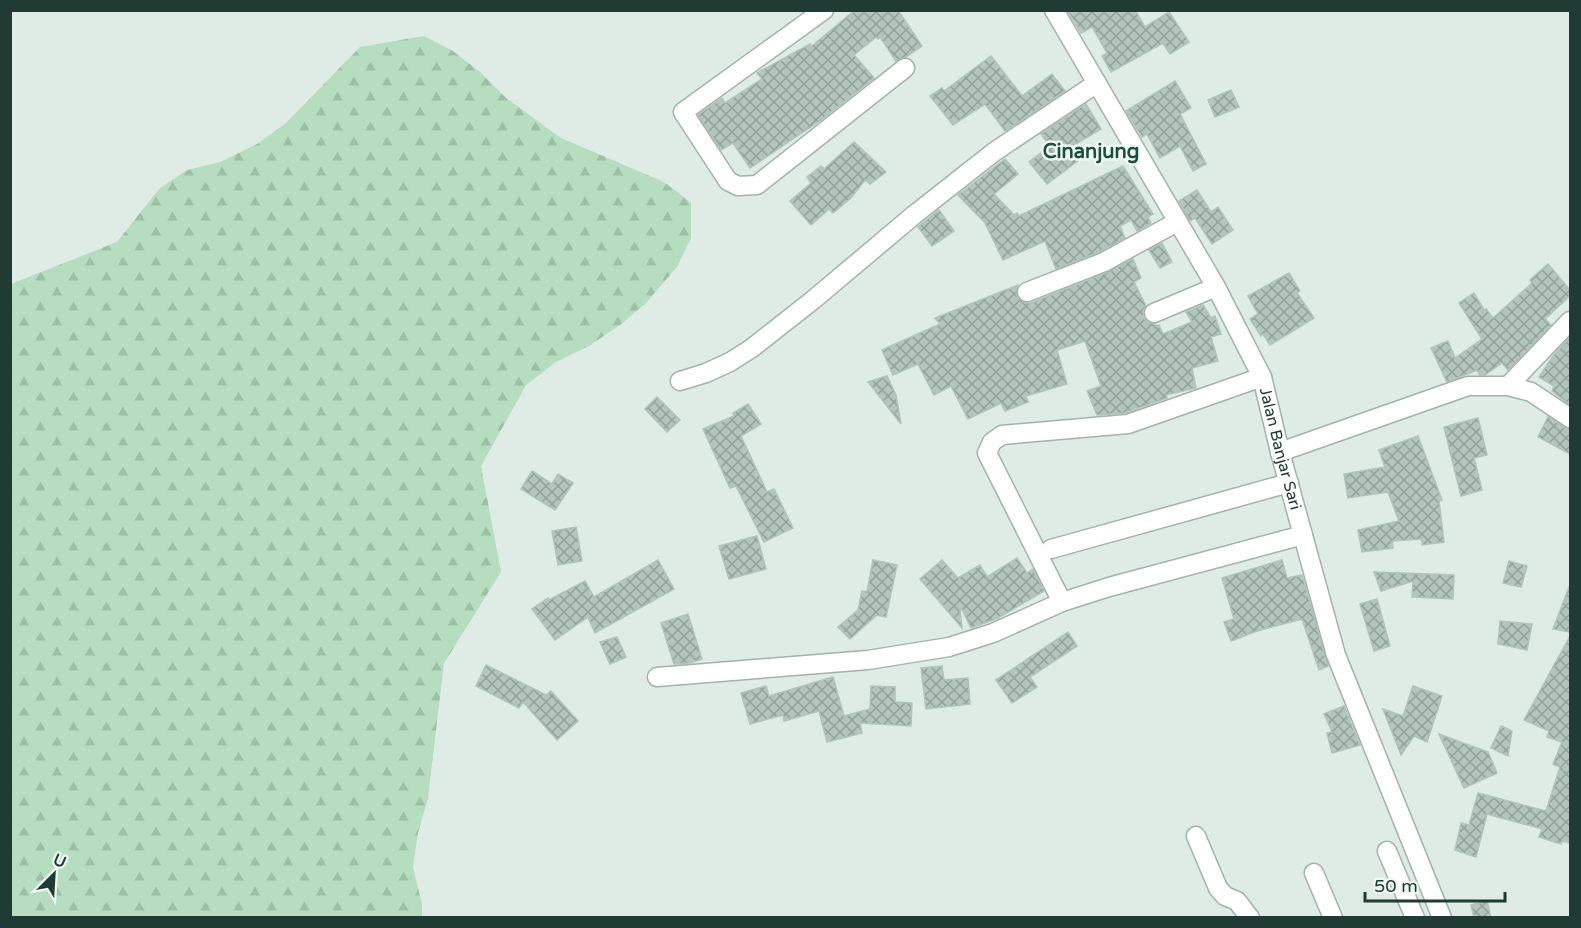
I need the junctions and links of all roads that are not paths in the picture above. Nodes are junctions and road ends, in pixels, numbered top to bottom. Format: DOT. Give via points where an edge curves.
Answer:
graph roads {
  1 [pos="824,10"];
  2 [pos="1054,10"];
  3 [pos="905,68"];
  4 [pos="1097,83"];
  5 [pos="1177,222"];
  6 [pos="1216,287"];
  7 [pos="1027,292"];
  8 [pos="1154,313"];
  9 [pos="1570,321"];
  10 [pos="1262,377"];
  11 [pos="680,381"];
  12 [pos="1508,386"];
  13 [pos="1570,418"];
  14 [pos="1280,452"];
  15 [pos="1289,483"];
  16 [pos="1303,535"];
  17 [pos="1051,549"];
  18 [pos="1062,602"];
  19 [pos="657,677"];
  20 [pos="1196,836"];
  21 [pos="1387,851"];
  22 [pos="1314,873"];
  23 [pos="1250,918"];
  24 [pos="1333,918"];
  25 [pos="1415,918"];
  26 [pos="1442,918"];
  1 -- 3 [label="street" via="683,112 728,181 738,186 757,185"];
  2 -- 4 [label="street, Jalan Banjar Sari"];
  4 -- 5 [label="street, Jalan Banjar Sari"];
  4 -- 11 [label="street" via="994,152 752,348 722,366"];
  5 -- 6 [label="street, Jalan Banjar Sari"];
  5 -- 7 [label="street" via="1104,261"];
  6 -- 8 [label="street"];
  6 -- 10 [label="street, Jalan Banjar Sari"];
  9 -- 12 [label="street"];
  10 -- 14 [label="street, Jalan Banjar Sari"];
  10 -- 18 [label="street" via="1128,424 1002,435 992,442 987,453"];
  12 -- 13 [label="street" via="1531,392"];
  12 -- 14 [label="street" via="1468,386"];
  14 -- 15 [label="street, Jalan Banjar Sari"];
  15 -- 16 [label="street, Jalan Banjar Sari"];
  15 -- 17 [label="street"];
  16 -- 18 [label="street"];
  16 -- 26 [label="street, Jalan Banjar Sari" via="1335,655"];
  18 -- 19 [label="street" via="993,633 949,647 868,660"];
  20 -- 23 [label="street" via="1218,888"];
  21 -- 25 [label="street"];
  22 -- 24 [label="street"];
}
